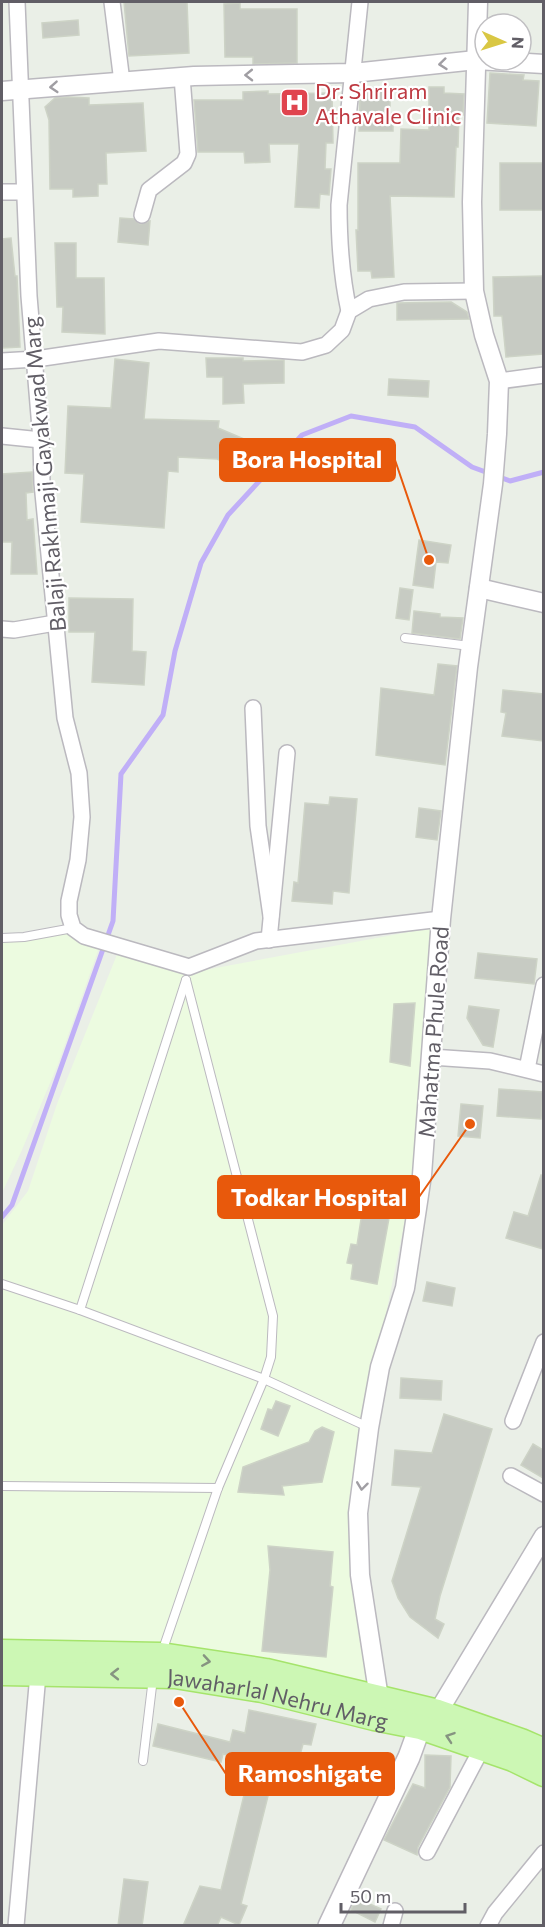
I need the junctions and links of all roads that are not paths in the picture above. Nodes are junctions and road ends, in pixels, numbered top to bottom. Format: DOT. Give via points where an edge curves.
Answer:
graph roads {
  1 [pos="17,2"];
  2 [pos="112,2"];
  3 [pos="360,2"];
  4 [pos="473,60"];
  5 [pos="476,72"];
  6 [pos="353,73"];
  7 [pos="182,77"];
  8 [pos="122,82"];
  9 [pos="11,90"];
  10 [pos="2,192"];
  11 [pos="24,192"];
  12 [pos="142,215"];
  13 [pos="474,291"];
  14 [pos="349,311"];
  15 [pos="36,359"];
  16 [pos="2,361"];
  17 [pos="543,375"];
  18 [pos="499,381"];
  19 [pos="2,436"];
  20 [pos="42,440"];
  21 [pos="479,588"];
  22 [pos="543,603"];
  23 [pos="55,623"];
  24 [pos="2,628"];
  25 [pos="405,638"];
  26 [pos="471,646"];
  27 [pos="253,708"];
  28 [pos="287,753"];
  29 [pos="271,916"];
  30 [pos="441,919"];
  31 [pos="79,932"];
  32 [pos="2,938"];
  33 [pos="269,940"];
  34 [pos="187,973"];
  35 [pos="543,985"];
  36 [pos="431,1057"];
  37 [pos="527,1069"];
  38 [pos="543,1074"];
  39 [pos="2,1284"];
  40 [pos="80,1310"];
  41 [pos="543,1342"];
  42 [pos="264,1379"];
  43 [pos="513,1421"];
  44 [pos="369,1428"];
  45 [pos="511,1476"];
  46 [pos="2,1486"];
  47 [pos="218,1488"];
  48 [pos="543,1494"];
  49 [pos="543,1536"];
  50 [pos="2,1652"];
  51 [pos="157,1665"];
  52 [pos="2,1673"];
  53 [pos="38,1674"];
  54 [pos="376,1708"];
  55 [pos="428,1716"];
  56 [pos="482,1748"];
  57 [pos="543,1751"];
  58 [pos="144,1761"];
  59 [pos="543,1774"];
  60 [pos="427,1852"];
  61 [pos="543,1853"];
  62 [pos="16,1926"];
  63 [pos="329,1926"];
  64 [pos="488,1926"];
  1 -- 9 [label="street, Balaji Rakhmaji Gayakwad Marg"];
  2 -- 8 [label="street"];
  3 -- 6 [label="street"];
  4 -- 6 [label="street, one-way"];
  5 -- 13 [label="street"];
  6 -- 7 [label="street, one-way"];
  6 -- 14 [label="street" via="339,205 342,280"];
  7 -- 8 [label="street"];
  7 -- 12 [label="street" via="188,154 184,163 149,190"];
  8 -- 9 [label="street, one-way"];
  9 -- 11 [label="street, Balaji Rakhmaji Gayakwad Marg"];
  10 -- 11 [label="street"];
  11 -- 15 [label="street, Balaji Rakhmaji Gayakwad Marg"];
  13 -- 14 [label="street" via="404,292 369,299"];
  13 -- 18 [label="street"];
  14 -- 15 [label="street" via="342,330 326,345 302,352 159,341"];
  15 -- 16 [label="street"];
  15 -- 20 [label="street, Balaji Rakhmaji Gayakwad Marg"];
  17 -- 18 [label="street"];
  18 -- 21 [label="street, Mahatma Phule Road" via="493,484"];
  19 -- 20 [label="street"];
  20 -- 23 [label="street, Balaji Rakhmaji Gayakwad Marg" via="42,483"];
  21 -- 22 [label="street"];
  21 -- 26 [label="street, Mahatma Phule Road"];
  23 -- 24 [label="street" via="14,630"];
  23 -- 31 [label="street, Balaji Rakhmaji Gayakwad Marg" via="65,718 79,772 82,817 69,901 69,915"];
  25 -- 26 [label="lane"];
  26 -- 30 [label="street, Mahatma Phule Road"];
  27 -- 29 [label="street" via="258,826"];
  28 -- 29 [label="street"];
  29 -- 33 [label="street"];
  30 -- 33 [label="street"];
  30 -- 36 [label="street, Mahatma Phule Road"];
  31 -- 32 [label="lane"];
  31 -- 34 [label="street"];
  33 -- 34 [label="street" via="255,941"];
  34 -- 40 [label="lane"];
  34 -- 42 [label="lane" via="273,1316 271,1357"];
  35 -- 37 [label="street"];
  36 -- 37 [label="street" via="490,1061"];
  36 -- 44 [label="street, Mahatma Phule Road" via="422,1175 405,1288 380,1366"];
  37 -- 38 [label="street"];
  39 -- 40 [label="lane"];
  40 -- 42 [label="lane"];
  41 -- 43 [label="street"];
  42 -- 44 [label="lane"];
  42 -- 47 [label="lane"];
  44 -- 54 [label="street, Mahatma Phule Road, one-way" via="358,1513 360,1575"];
  45 -- 48 [label="street"];
  46 -- 47 [label="lane"];
  47 -- 51 [label="lane"];
  49 -- 55 [label="street"];
  50 -- 51 [label="main road, Jawaharlal Nehru Marg"];
  51 -- 53 [label="main road, Jawaharlal Nehru Marg, one-way"];
  51 -- 54 [label="main road, Jawaharlal Nehru Marg" via="266,1671"];
  51 -- 58 [label="lane"];
  52 -- 53 [label="main road, Jawaharlal Nehru Marg"];
  53 -- 62 [label="street"];
  54 -- 55 [label="main road, Jawaharlal Nehru Marg"];
  56 -- 55 [label="main road, Jawaharlal Nehru Marg, one-way"];
  55 -- 57 [label="main road, Jawaharlal Nehru Marg" via="521,1741"];
  55 -- 63 [label="main road"];
  56 -- 59 [label="main road, Jawaharlal Nehru Marg"];
  56 -- 60 [label="street"];
  61 -- 64 [label="street"];
}
